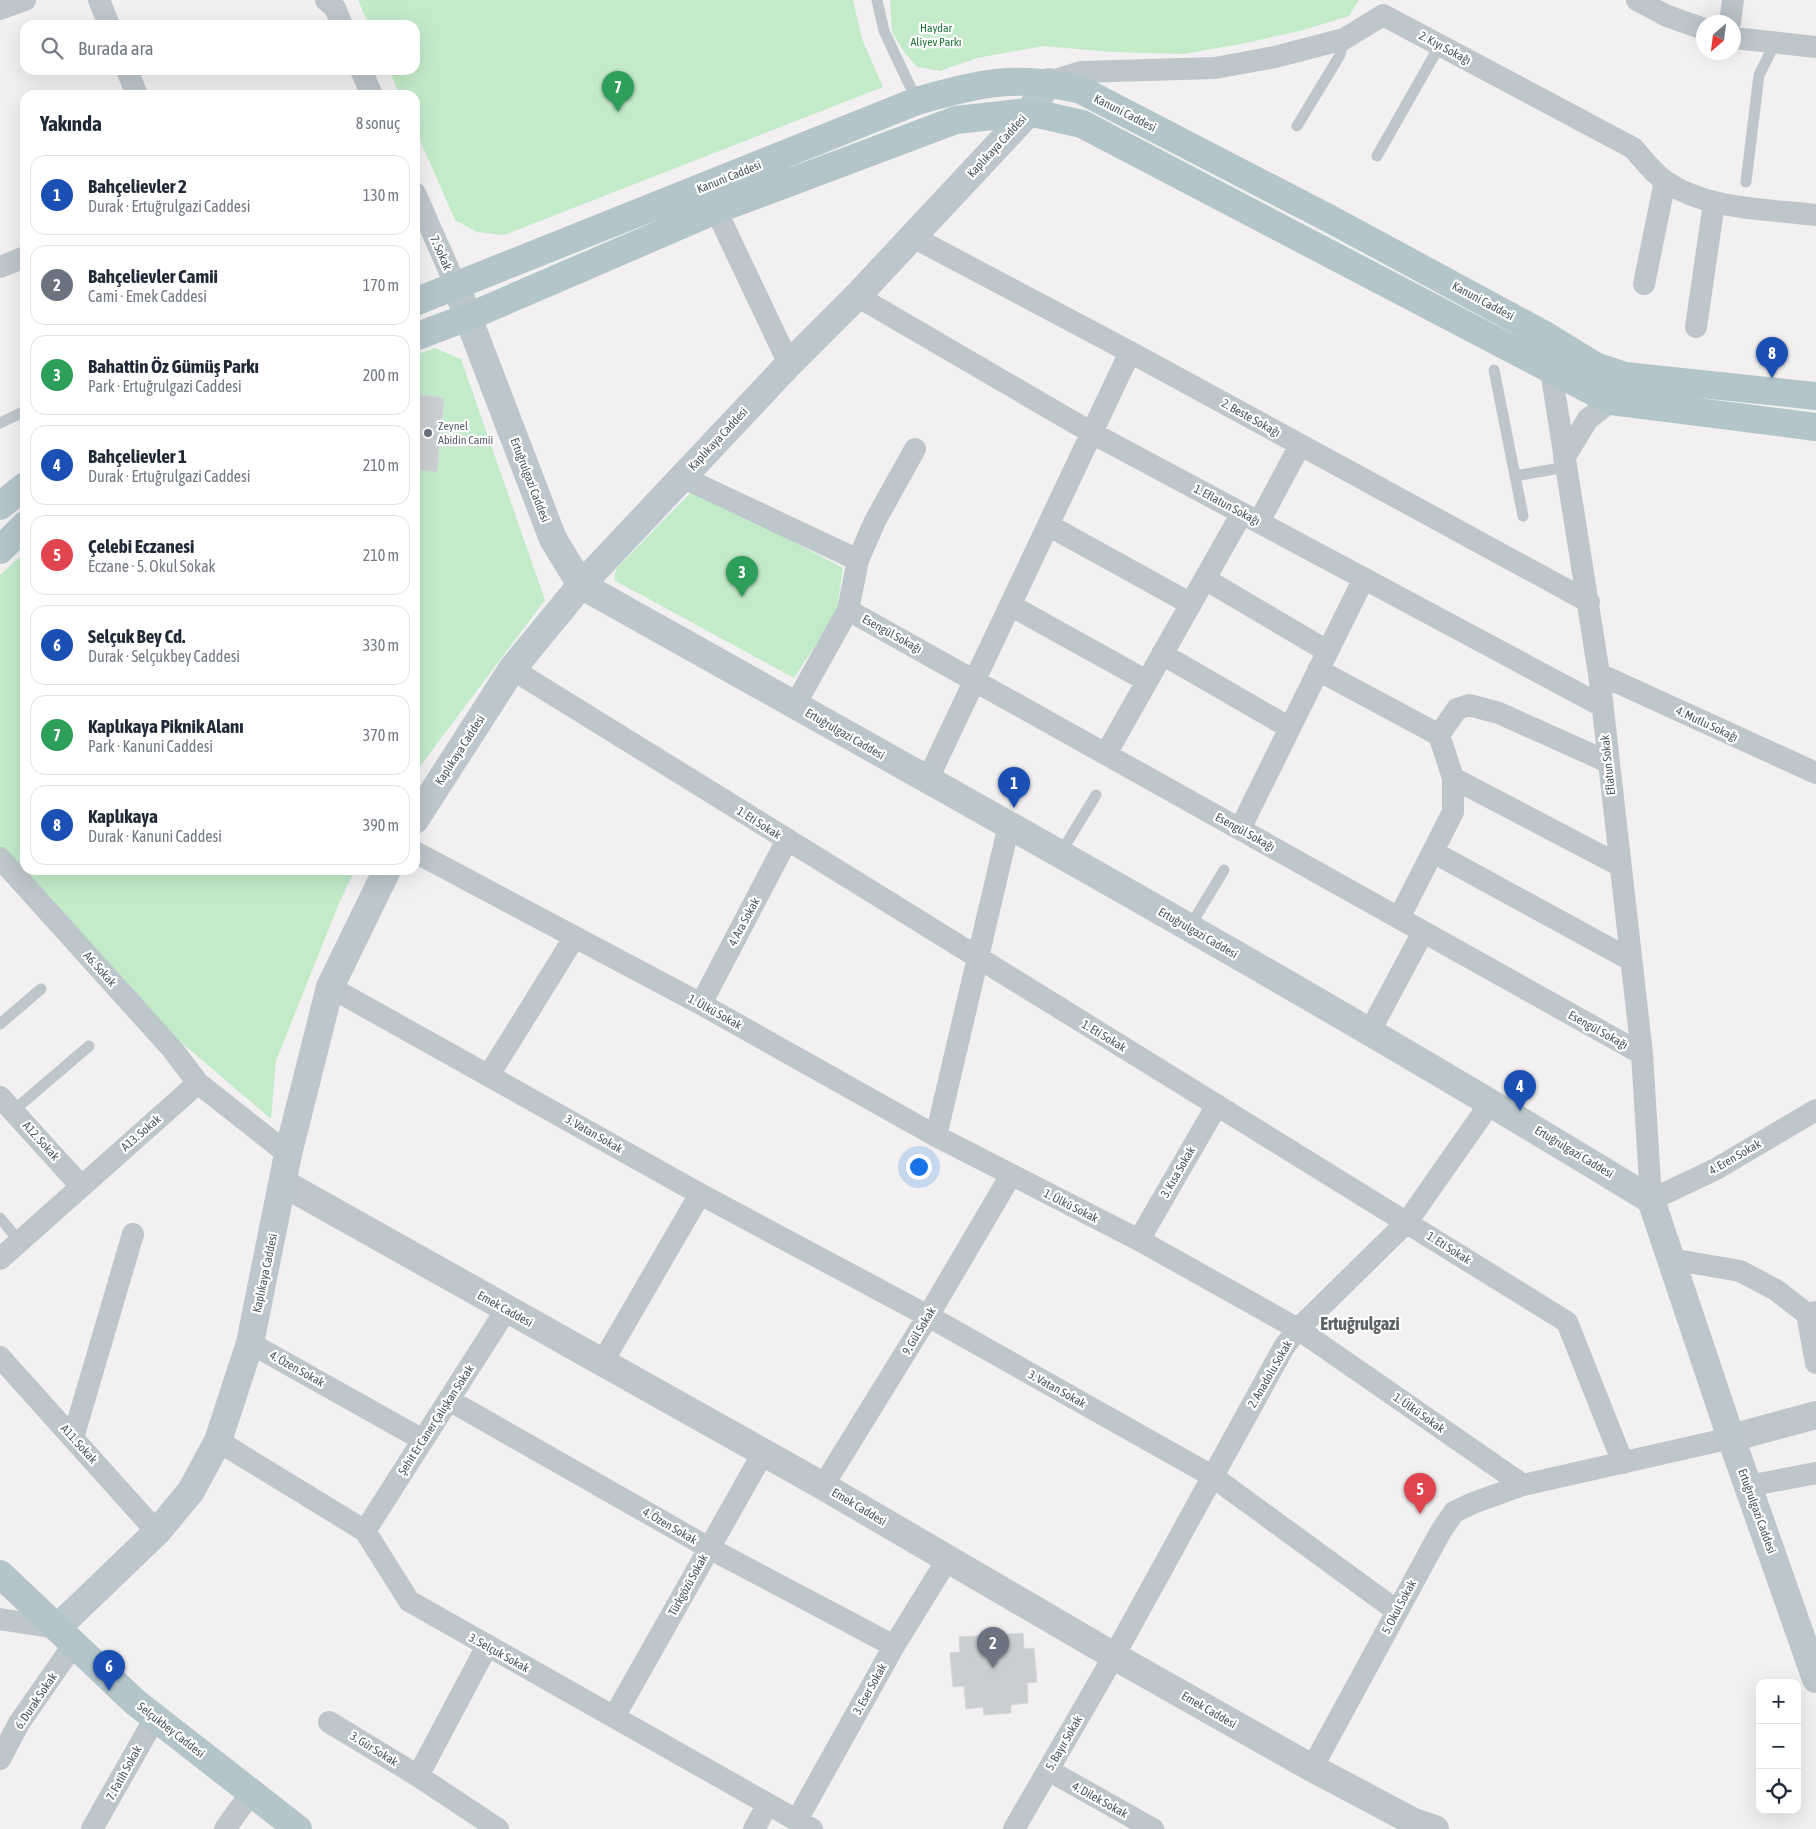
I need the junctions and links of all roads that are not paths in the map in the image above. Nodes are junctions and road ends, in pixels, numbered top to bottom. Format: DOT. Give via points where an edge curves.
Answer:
graph roads {
  1 [pos="25,0"];
  2 [pos="99,0"];
  3 [pos="326,0"];
  4 [pos="877,0"];
  5 [pos="1637,0"];
  6 [pos="1732,0"];
  7 [pos="1388,8"];
  8 [pos="0,9"];
  9 [pos="1731,15"];
  10 [pos="107,20"];
  11 [pos="340,20"];
  12 [pos="1696,26"];
  13 [pos="1344,39"];
  14 [pos="1741,39"];
  15 [pos="1772,42"];
  16 [pos="1440,45"];
  17 [pos="1816,47"];
  18 [pos="129,75"];
  19 [pos="364,75"];
  20 [pos="1049,82"];
  21 [pos="135,90"];
  22 [pos="370,90"];
  23 [pos="917,101"];
  24 [pos="1029,112"];
  25 [pos="1297,126"];
  26 [pos="1377,156"];
  27 [pos="1665,181"];
  28 [pos="1746,182"];
  29 [pos="1714,203"];
  30 [pos="420,204"];
  31 [pos="716,210"];
  32 [pos="1816,215"];
  33 [pos="911,236"];
  34 [pos="20,259"];
  35 [pos="0,267"];
  36 [pos="1644,284"];
  37 [pos="456,286"];
  38 [pos="857,296"];
  39 [pos="420,300"];
  40 [pos="468,317"];
  41 [pos="1696,327"];
  42 [pos="1543,334"];
  43 [pos="420,335"];
  44 [pos="1130,352"];
  45 [pos="789,364"];
  46 [pos="1551,368"];
  47 [pos="1494,370"];
  48 [pos="1816,396"];
  49 [pos="1612,401"];
  50 [pos="20,413"];
  51 [pos="0,423"];
  52 [pos="1816,427"];
  53 [pos="1092,433"];
  54 [pos="1300,445"];
  55 [pos="915,449"];
  56 [pos="1565,462"];
  57 [pos="1515,476"];
  58 [pos="682,477"];
  59 [pos="20,490"];
  60 [pos="0,505"];
  61 [pos="1523,516"];
  62 [pos="1251,518"];
  63 [pos="1048,524"];
  64 [pos="20,531"];
  65 [pos="0,550"];
  66 [pos="858,560"];
  67 [pos="1364,578"];
  68 [pos="1205,579"];
  69 [pos="580,585"];
  70 [pos="1589,602"];
  71 [pos="1191,604"];
  72 [pos="1010,605"];
  73 [pos="848,610"];
  74 [pos="1162,654"];
  75 [pos="1323,661"];
  76 [pos="512,669"];
  77 [pos="1599,674"];
  78 [pos="974,680"];
  79 [pos="1147,681"];
  80 [pos="795,705"];
  81 [pos="1602,706"];
  82 [pos="1290,728"];
  83 [pos="1439,735"];
  84 [pos="1106,754"];
  85 [pos="1608,762"];
  86 [pos="1816,773"];
  87 [pos="1453,778"];
  88 [pos="927,781"];
  89 [pos="1096,795"];
  90 [pos="420,812"];
  91 [pos="1010,825"];
  92 [pos="1240,829"];
  93 [pos="787,840"];
  94 [pos="1433,852"];
  95 [pos="1060,854"];
  96 [pos="420,855"];
  97 [pos="0,858"];
  98 [pos="1619,865"];
  99 [pos="1224,870"];
  100 [pos="385,875"];
  101 [pos="1399,918"];
  102 [pos="1189,928"];
  103 [pos="1424,932"];
  104 [pos="574,938"];
  105 [pos="979,960"];
  106 [pos="1631,960"];
  107 [pos="330,987"];
  108 [pos="41,989"];
  109 [pos="701,1004"];
  110 [pos="0,1024"];
  111 [pos="1370,1031"];
  112 [pos="89,1046"];
  113 [pos="1642,1054"];
  114 [pos="489,1075"];
  115 [pos="198,1083"];
  116 [pos="1491,1102"];
  117 [pos="6,1104"];
  118 [pos="1217,1105"];
  119 [pos="1816,1110"];
  120 [pos="936,1136"];
  121 [pos="288,1154"];
  122 [pos="1012,1175"];
  123 [pos="283,1183"];
  124 [pos="81,1186"];
  125 [pos="700,1194"];
  126 [pos="1651,1200"];
  127 [pos="0,1218"];
  128 [pos="1407,1222"];
  129 [pos="133,1234"];
  130 [pos="1139,1240"];
  131 [pos="20,1242"];
  132 [pos="1671,1258"];
  133 [pos="0,1260"];
  134 [pos="506,1310"];
  135 [pos="1812,1313"];
  136 [pos="928,1316"];
  137 [pos="1298,1329"];
  138 [pos="250,1343"];
  139 [pos="0,1357"];
  140 [pos="602,1363"];
  141 [pos="1816,1363"];
  142 [pos="449,1400"];
  143 [pos="1816,1415"];
  144 [pos="73,1438"];
  145 [pos="1731,1438"];
  146 [pos="424,1440"];
  147 [pos="218,1441"];
  148 [pos="763,1453"];
  149 [pos="1623,1464"];
  150 [pos="1816,1473"];
  151 [pos="1212,1476"];
  152 [pos="1523,1485"];
  153 [pos="823,1486"];
  154 [pos="1748,1486"];
  155 [pos="365,1531"];
  156 [pos="157,1532"];
  157 [pos="709,1548"];
  158 [pos="947,1560"];
  159 [pos="3,1574"];
  160 [pos="1397,1611"];
  161 [pos="0,1619"];
  162 [pos="1807,1627"];
  163 [pos="66,1636"];
  164 [pos="487,1646"];
  165 [pos="894,1646"];
  166 [pos="1114,1656"];
  167 [pos="1816,1679"];
  168 [pos="155,1718"];
  169 [pos="614,1718"];
  170 [pos="329,1722"];
  171 [pos="0,1759"];
  172 [pos="1312,1768"];
  173 [pos="1048,1770"];
  174 [pos="418,1776"];
  175 [pos="251,1793"];
  176 [pos="768,1804"];
  177 [pos="804,1825"];
  178 [pos="1420,1827"];
  179 [pos="92,1829"];
  180 [pos="225,1829"];
  181 [pos="298,1829"];
  182 [pos="498,1829"];
  183 [pos="754,1829"];
  184 [pos="1014,1829"];
  185 [pos="1153,1829"];
  1 -- 8 [label="street"];
  2 -- 10 [label="street"];
  3 -- 11 [label="street" via="335,8"];
  4 -- 23 [label="lane" via="884,31"];
  5 -- 12 [label="street"];
  6 -- 9 [label="street"];
  7 -- 13 [label="street, 2. Kıyı Sokağı"];
  7 -- 16 [label="street, 2. Kıyı Sokağı"];
  13 -- 20 [label="street, 2. Kıyı Sokağı" via="1215,68 1081,72"];
  13 -- 25 [label="lane" via="1344,48"];
  14 -- 15 [label="street"];
  15 -- 17 [label="street"];
  15 -- 28 [label="lane" via="1759,75"];
  16 -- 26 [label="lane"];
  16 -- 27 [label="street, 2. Kıyı Sokağı" via="1633,148"];
  18 -- 21 [label="street"];
  19 -- 22 [label="street"];
  20 -- 23 [label="main road, Kanuni Caddesi" via="1002,81"];
  20 -- 24 [label="main road, Kaplıkaya Caddesi"];
  20 -- 42 [label="main road, Kanuni Caddesi" via="1081,90"];
  23 -- 37 [label="main road, Kanuni Caddesi"];
  24 -- 31 [label="main road, Kanuni Caddesi" via="956,120"];
  24 -- 33 [label="main road, Kaplıkaya Caddesi"];
  24 -- 46 [label="main road, Kanuni Caddesi" via="1082,124"];
  27 -- 29 [label="street, 2. Kıyı Sokağı"];
  27 -- 36 [label="street"];
  29 -- 32 [label="street, 2. Kıyı Sokağı"];
  29 -- 41 [label="street"];
  30 -- 37 [label="street, 7. Sokak"];
  31 -- 40 [label="main road, Kanuni Caddesi"];
  31 -- 45 [label="street"];
  33 -- 38 [label="main road, Kaplıkaya Caddesi"];
  33 -- 44 [label="street, 2. Beste Sokağı"];
  34 -- 35 [label="street"];
  37 -- 39 [label="main road, Kanuni Caddesi"];
  37 -- 40 [label="main road, Ertuğrulgazi Caddesi"];
  38 -- 45 [label="main road, Kaplıkaya Caddesi"];
  38 -- 53 [label="street, 1. Eflatun Sokağı"];
  40 -- 43 [label="main road, Kanuni Caddesi"];
  40 -- 69 [label="main road, Ertuğrulgazi Caddesi" via="553,539"];
  42 -- 46 [label="street, Eflatun Sokak"];
  42 -- 48 [label="main road, Kanuni Caddesi" via="1596,366 1625,376"];
  44 -- 53 [label="street"];
  44 -- 54 [label="street, 2. Beste Sokağı"];
  45 -- 58 [label="main road, Kaplıkaya Caddesi"];
  46 -- 49 [label="main road, Kanuni Caddesi"];
  46 -- 56 [label="street, Eflatun Sokak"];
  47 -- 57 [label="lane"];
  49 -- 52 [label="main road, Kanuni Caddesi"];
  49 -- 56 [label="street" via="1588,419"];
  50 -- 51 [label="lane"];
  53 -- 62 [label="street, 1. Eflatun Sokağı"];
  53 -- 63 [label="street"];
  54 -- 62 [label="street"];
  54 -- 70 [label="street, 2. Beste Sokağı"];
  55 -- 66 [label="street" via="875,521"];
  56 -- 57 [label="lane"];
  56 -- 70 [label="street, Eflatun Sokak"];
  57 -- 61 [label="lane"];
  58 -- 66 [label="street"];
  58 -- 69 [label="main road, Kaplıkaya Caddesi"];
  59 -- 60 [label="main road"];
  62 -- 67 [label="street, 1. Eflatun Sokağı"];
  62 -- 68 [label="street"];
  63 -- 71 [label="street"];
  63 -- 72 [label="street"];
  64 -- 65 [label="main road"];
  66 -- 73 [label="street"];
  67 -- 75 [label="street"];
  67 -- 81 [label="street, 1. Eflatun Sokağı"];
  68 -- 71 [label="street"];
  68 -- 75 [label="street"];
  69 -- 76 [label="main road, Kaplıkaya Caddesi"];
  69 -- 80 [label="main road, Ertuğrulgazi Caddesi"];
  70 -- 77 [label="street, Eflatun Sokak"];
  71 -- 74 [label="street"];
  72 -- 78 [label="street"];
  72 -- 79 [label="street"];
  73 -- 78 [label="street, Esengül Sokağı"];
  73 -- 80 [label="street"];
  74 -- 79 [label="street"];
  74 -- 82 [label="street"];
  75 -- 82 [label="street"];
  75 -- 83 [label="street"];
  76 -- 90 [label="main road, Kaplıkaya Caddesi"];
  76 -- 93 [label="street, 1. Eti Sokak"];
  77 -- 81 [label="street, Eflatun Sokak"];
  77 -- 86 [label="street, 4. Mutlu Sokağı"];
  78 -- 84 [label="street, Esengül Sokağı"];
  78 -- 88 [label="street"];
  79 -- 84 [label="street"];
  80 -- 88 [label="main road, Ertuğrulgazi Caddesi"];
  81 -- 85 [label="street, Eflatun Sokak"];
  82 -- 92 [label="street"];
  83 -- 85 [label="street" via="1457,709 1469,705 1499,714"];
  83 -- 87 [label="street"];
  84 -- 92 [label="street, Esengül Sokağı"];
  85 -- 98 [label="street, Eflatun Sokak"];
  87 -- 94 [label="street" via="1453,812"];
  87 -- 98 [label="street"];
  88 -- 91 [label="main road, Ertuğrulgazi Caddesi"];
  89 -- 95 [label="lane"];
  91 -- 95 [label="main road, Ertuğrulgazi Caddesi"];
  91 -- 105 [label="street"];
  92 -- 101 [label="street, Esengül Sokağı"];
  93 -- 105 [label="street, 1. Eti Sokak"];
  93 -- 109 [label="street, 4. Ara Sokak"];
  94 -- 101 [label="street"];
  94 -- 106 [label="street"];
  95 -- 102 [label="main road, Ertuğrulgazi Caddesi"];
  96 -- 104 [label="street, 1. Ülkü Sokak"];
  97 -- 115 [label="street, A6. Sokak" via="173,1050"];
  98 -- 106 [label="street, Eflatun Sokak"];
  99 -- 102 [label="lane"];
  100 -- 107 [label="main road, Kaplıkaya Caddesi"];
  101 -- 103 [label="street, Esengül Sokağı"];
  102 -- 111 [label="main road, Ertuğrulgazi Caddesi"];
  103 -- 111 [label="street"];
  103 -- 113 [label="street, Esengül Sokağı"];
  104 -- 109 [label="street, 1. Ülkü Sokak"];
  104 -- 114 [label="street"];
  105 -- 118 [label="street, 1. Eti Sokak"];
  105 -- 120 [label="street"];
  106 -- 113 [label="street, Eflatun Sokak"];
  107 -- 114 [label="street, 3. Vatan Sokak"];
  107 -- 121 [label="main road, Kaplıkaya Caddesi"];
  108 -- 110 [label="lane"];
  109 -- 120 [label="street, 1. Ülkü Sokak"];
  111 -- 116 [label="main road, Ertuğrulgazi Caddesi"];
  112 -- 117 [label="lane"];
  113 -- 126 [label="street, Eflatun Sokak"];
  114 -- 125 [label="street, 3. Vatan Sokak"];
  115 -- 121 [label="street"];
  115 -- 124 [label="street, A13. Sokak"];
  116 -- 126 [label="main road, Ertuğrulgazi Caddesi"];
  116 -- 128 [label="street, 2. Anadolu Sokak"];
  117 -- 124 [label="street, A12. Sokak"];
  118 -- 128 [label="street, 1. Eti Sokak"];
  118 -- 130 [label="street, 3. Kısa Sokak"];
  119 -- 126 [label="street, 4. Eren Sokak" via="1716,1169"];
  120 -- 122 [label="street, 1. Ülkü Sokak"];
  121 -- 123 [label="main road, Kaplıkaya Caddesi"];
  122 -- 130 [label="street, 1. Ülkü Sokak"];
  122 -- 136 [label="street, 9. Gül Sokak"];
  123 -- 134 [label="street, Emek Caddesi"];
  123 -- 138 [label="main road, Kaplıkaya Caddesi"];
  124 -- 131 [label="street, A13. Sokak"];
  125 -- 136 [label="street, 3. Vatan Sokak"];
  125 -- 140 [label="street"];
  126 -- 132 [label="main road, Ertuğrulgazi Caddesi"];
  127 -- 131 [label="lane"];
  128 -- 137 [label="street, 2. Anadolu Sokak"];
  128 -- 149 [label="street, 1. Eti Sokak" via="1567,1322"];
  129 -- 144 [label="street"];
  130 -- 137 [label="street, 1. Ülkü Sokak"];
  131 -- 133 [label="street, A13. Sokak"];
  132 -- 135 [label="street" via="1740,1272"];
  132 -- 145 [label="main road, Ertuğrulgazi Caddesi"];
  134 -- 140 [label="street, Emek Caddesi"];
  134 -- 142 [label="street, Şehit Er Caner Çalışkan Sokak"];
  135 -- 141 [label="street"];
  136 -- 151 [label="street, 3. Vatan Sokak"];
  136 -- 153 [label="street, 9. Gül Sokak"];
  137 -- 151 [label="street, 2. Anadolu Sokak" via="1284,1347"];
  137 -- 152 [label="street, 1. Ülkü Sokak"];
  138 -- 146 [label="street, 4. Özen Sokak"];
  138 -- 147 [label="main road, Kaplıkaya Caddesi"];
  139 -- 144 [label="street, A11. Sokak"];
  140 -- 148 [label="street, Emek Caddesi"];
  142 -- 146 [label="street, Şehit Er Caner Çalışkan Sokak"];
  142 -- 157 [label="street, 4. Özen Sokak"];
  143 -- 145 [label="street"];
  144 -- 156 [label="street, A11. Sokak"];
  145 -- 149 [label="street"];
  145 -- 154 [label="main road, Ertuğrulgazi Caddesi"];
  146 -- 155 [label="street, Şehit Er Caner Çalışkan Sokak"];
  147 -- 155 [label="street, 3. Selçuk Sokak"];
  147 -- 156 [label="main road, Kaplıkaya Caddesi" via="191,1491"];
  148 -- 153 [label="street, Emek Caddesi"];
  148 -- 157 [label="street, Türkgözü Sokak"];
  149 -- 152 [label="street"];
  150 -- 154 [label="street"];
  151 -- 160 [label="street, 3. Vatan Sokak"];
  151 -- 166 [label="street, 2. Anadolu Sokak"];
  152 -- 160 [label="street, 5. Okul Sokak" via="1454,1512 1440,1531"];
  153 -- 158 [label="street, Emek Caddesi"];
  154 -- 162 [label="main road, Ertuğrulgazi Caddesi"];
  155 -- 164 [label="street, 3. Selçuk Sokak" via="409,1601"];
  156 -- 163 [label="main road, Kaplıkaya Caddesi"];
  157 -- 165 [label="street, 4. Özen Sokak"];
  157 -- 169 [label="street, Türkgözü Sokak"];
  158 -- 165 [label="street, 3. Eser Sokak"];
  158 -- 166 [label="street, Emek Caddesi"];
  159 -- 163 [label="main road, Selçukbey Caddesi"];
  160 -- 172 [label="street, 5. Okul Sokak"];
  161 -- 163 [label="street"];
  162 -- 167 [label="main road, Ertuğrulgazi Caddesi"];
  163 -- 168 [label="main road, Selçukbey Caddesi"];
  163 -- 171 [label="street, 6. Durak Sokak"];
  164 -- 169 [label="street, 3. Selçuk Sokak"];
  164 -- 174 [label="street"];
  165 -- 177 [label="street, 3. Eser Sokak"];
  166 -- 172 [label="street, Emek Caddesi"];
  166 -- 173 [label="street, 5. Bayır Sokak"];
  168 -- 175 [label="main road, Selçukbey Caddesi"];
  168 -- 179 [label="street, 7. Fatih Sokak"];
  169 -- 176 [label="street, 3. Selçuk Sokak"];
  170 -- 174 [label="street, 3. Gür Sokak"];
  172 -- 178 [label="street, Emek Caddesi"];
  173 -- 184 [label="street, 5. Bayır Sokak"];
  173 -- 185 [label="street, 4. Dilek Sokak"];
  174 -- 182 [label="street, 3. Gür Sokak"];
  175 -- 180 [label="street"];
  175 -- 181 [label="main road, Selçukbey Caddesi"];
  176 -- 177 [label="street, 3. Selçuk Sokak"];
  176 -- 183 [label="street"];
}
